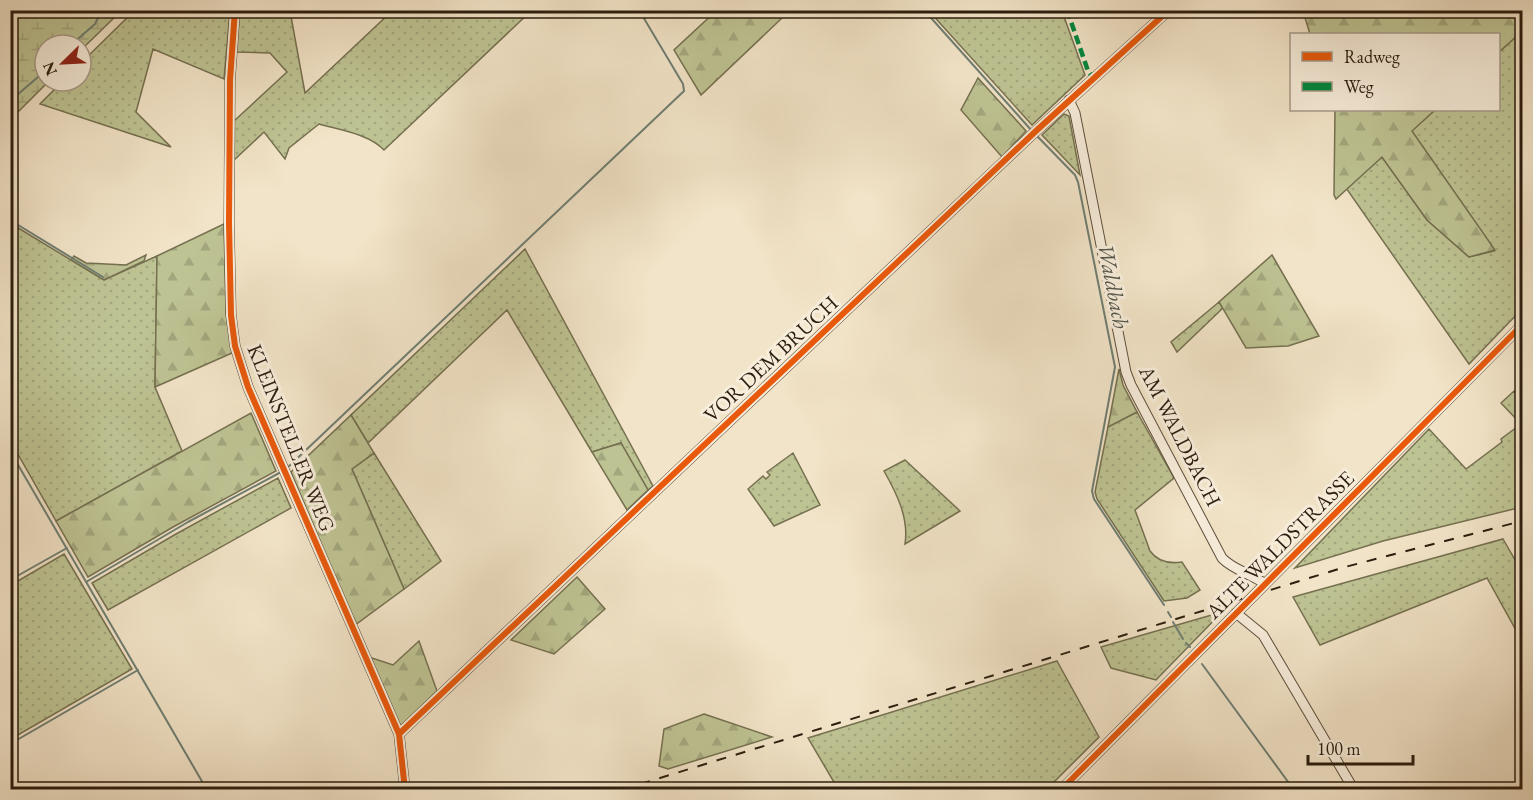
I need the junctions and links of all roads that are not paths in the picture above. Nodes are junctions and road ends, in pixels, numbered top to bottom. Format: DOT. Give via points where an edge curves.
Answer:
graph roads {
  1 [pos="236,10"];
  2 [pos="1169,10"];
  3 [pos="1069,100"];
  4 [pos="1522,325"];
  5 [pos="1265,584"];
  6 [pos="1236,613"];
  7 [pos="399,734"];
  8 [pos="405,789"];
  9 [pos="1061,789"];
  10 [pos="1354,789"];
  1 -- 7 [label="street, KLEINSTELLER WEG" via="230,80 229,223 235,346 283,471"];
  2 -- 3 [label="street, VOR DEM BRUCH"];
  3 -- 5 [label="street, AM WALDBACH" via="1075,112 1125,372 1222,558"];
  3 -- 7 [label="street, VOR DEM BRUCH"];
  4 -- 5 [label="street, ALTE WALDSTRASSE"];
  5 -- 6 [label="street, ALTE WALDSTRASSE"];
  6 -- 9 [label="street, ALTE WALDSTRASSE"];
  6 -- 10 [label="street" via="1263,635"];
  7 -- 8 [label="street, KLEINSTELLER WEG"];
}
